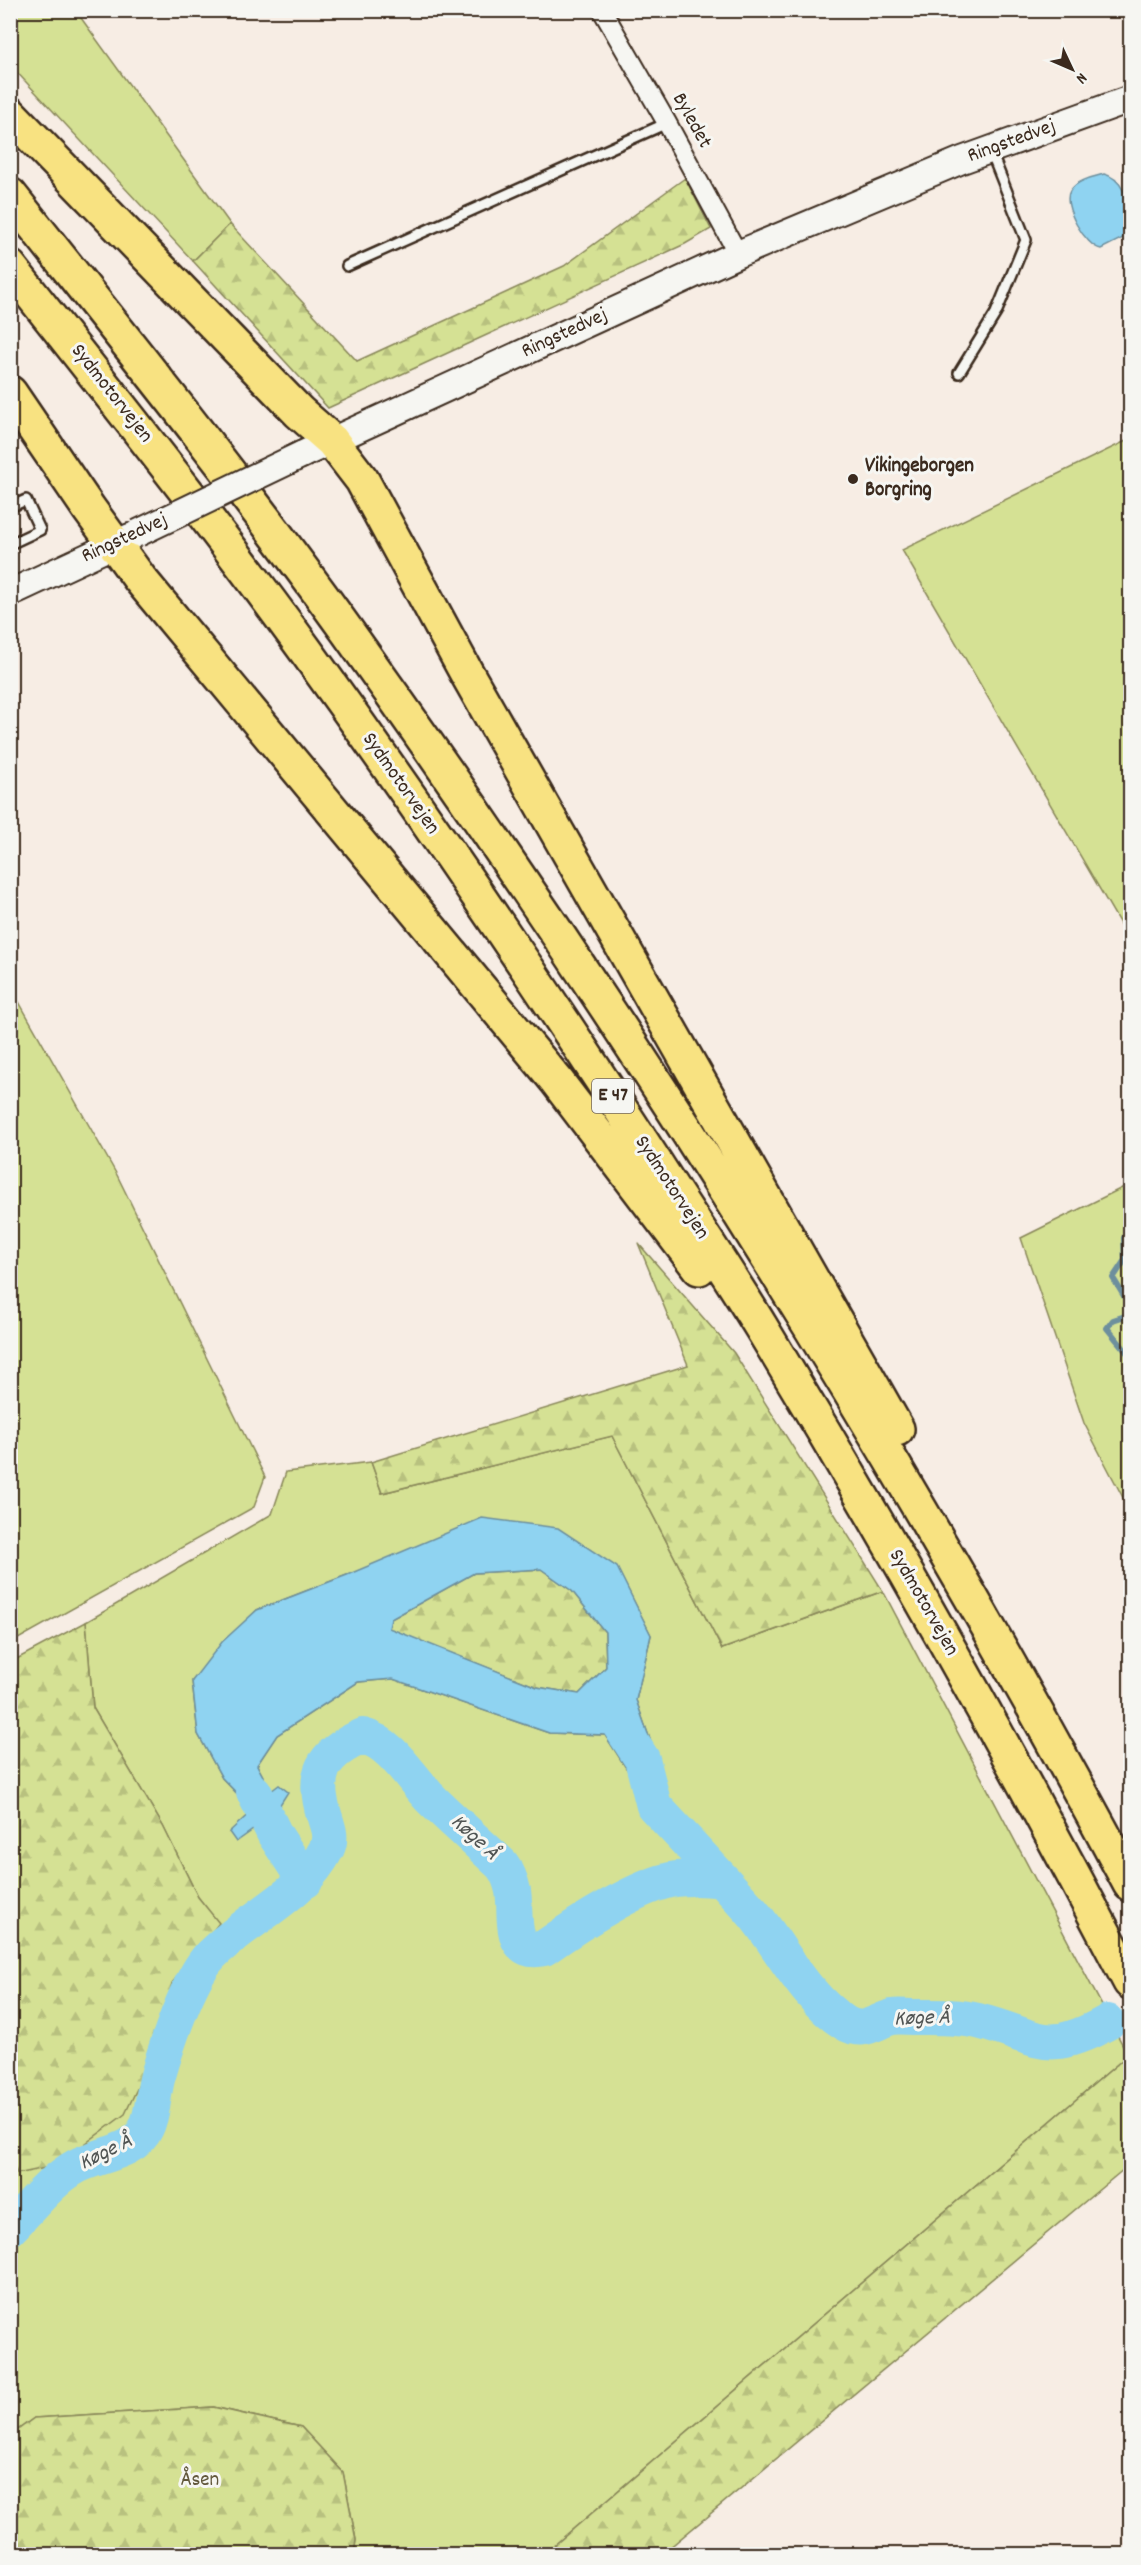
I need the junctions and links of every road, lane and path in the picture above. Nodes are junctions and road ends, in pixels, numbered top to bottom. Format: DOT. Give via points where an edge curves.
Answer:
graph roads {
  1 [pos="602,10"];
  2 [pos="1131,99"];
  3 [pos="10,114"];
  4 [pos="668,123"];
  5 [pos="990,150"];
  6 [pos="10,195"];
  7 [pos="738,254"];
  8 [pos="347,266"];
  9 [pos="10,267"];
  10 [pos="958,373"];
  11 [pos="10,393"];
  12 [pos="332,441"];
  13 [pos="10,507"];
  14 [pos="126,539"];
  15 [pos="10,544"];
  16 [pos="10,593"];
  17 [pos="956,1659"];
  18 [pos="1010,1662"];
  19 [pos="1131,1884"];
  20 [pos="1131,1982"];
  1 -- 4 [label="street, Byledet"];
  2 -- 5 [label="main road, Ringstedvej"];
  3 -- 12 [label="highway" via="299,412"];
  4 -- 7 [label="street, Byledet"];
  4 -- 8 [label="lane"];
  5 -- 7 [label="main road, Ringstedvej"];
  5 -- 10 [label="lane" via="1026,240 996,313"];
  6 -- 18 [label="highway, Sydmotorvejen / E 47" via="215,453 345,629 614,1018 795,1303"];
  7 -- 12 [label="main road, Ringstedvej"];
  9 -- 17 [label="highway, Sydmotorvejen / E 47" via="304,648 571,1033 759,1324"];
  11 -- 14 [label="highway"];
  12 -- 14 [label="main road, Ringstedvej, bridge"];
  12 -- 18 [label="highway" via="362,480 466,672 956,1533"];
  13 -- 15 [label="lane" via="26,500 40,530"];
  14 -- 16 [label="main road, Ringstedvej"];
  14 -- 17 [label="highway" via="147,588 556,1080 685,1248 753,1350 908,1611"];
  17 -- 20 [label="highway, Sydmotorvejen / E 47"];
  18 -- 19 [label="highway, Sydmotorvejen / E 47"];
}
